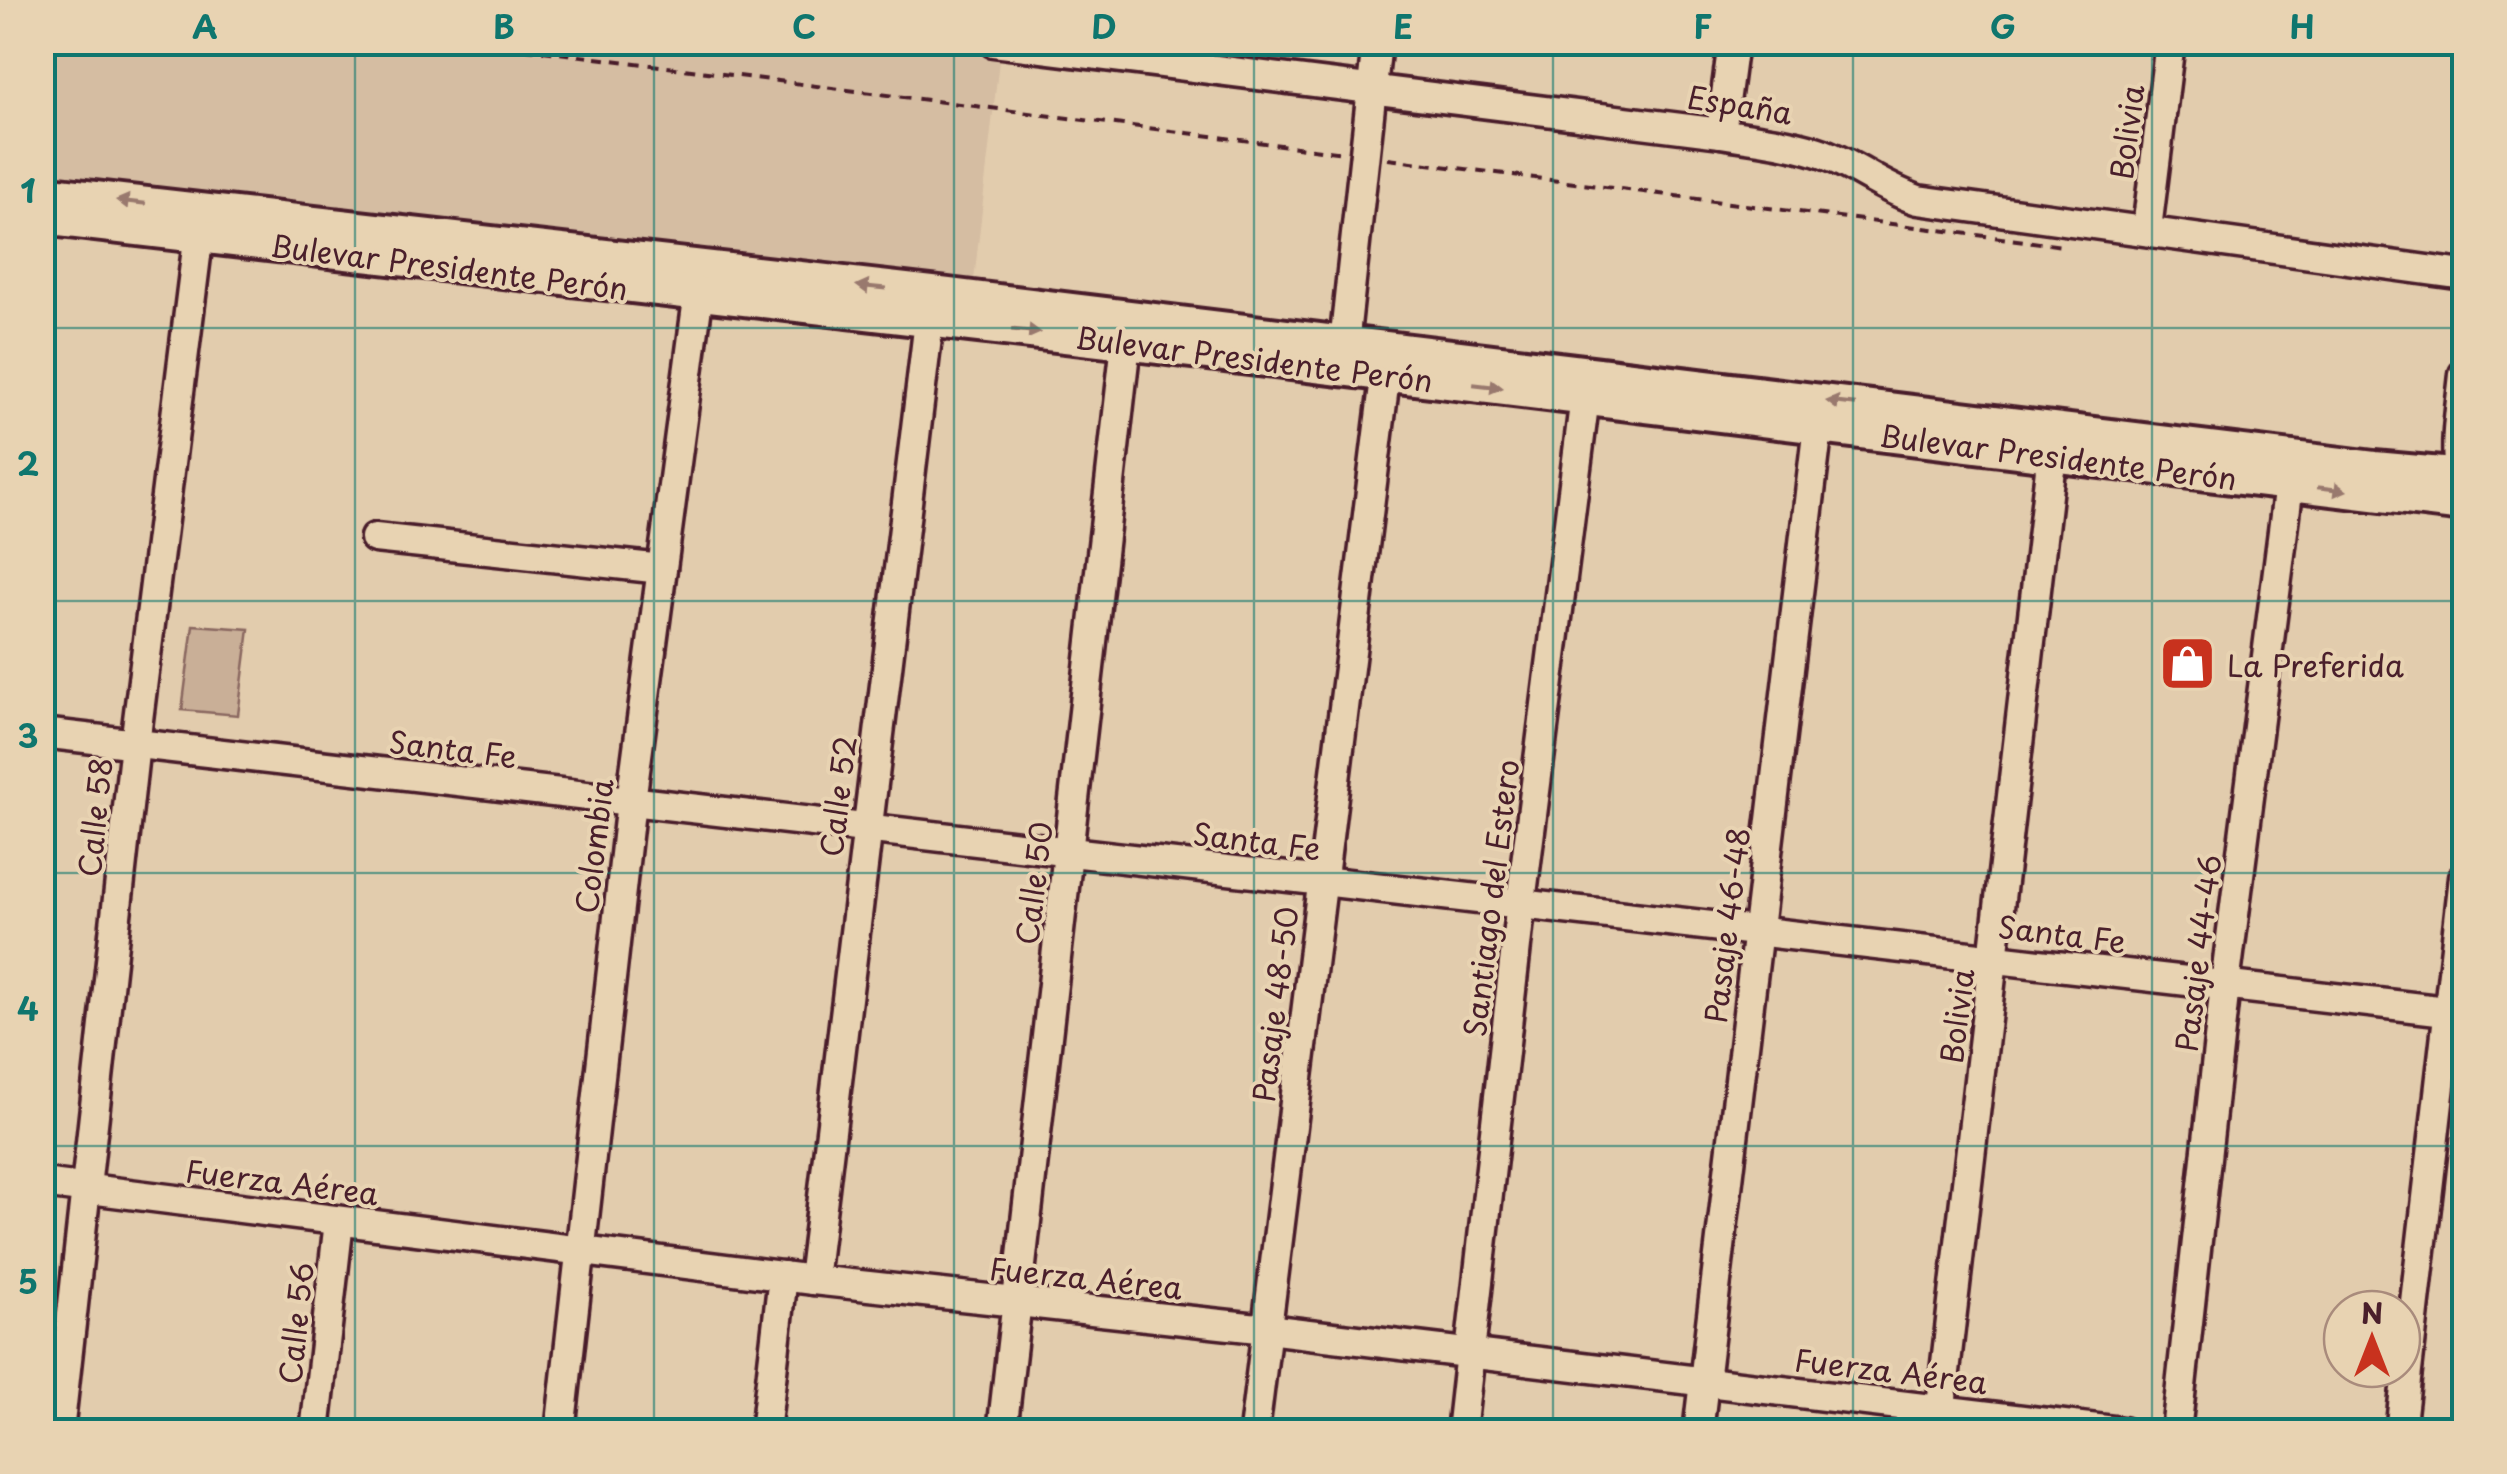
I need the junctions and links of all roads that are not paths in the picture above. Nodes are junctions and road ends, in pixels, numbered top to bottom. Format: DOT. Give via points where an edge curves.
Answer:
graph roads {
  1 [pos="993,42"];
  2 [pos="1377,42"];
  3 [pos="1733,42"];
  4 [pos="2170,42"];
  5 [pos="1001,43"];
  6 [pos="1371,89"];
  7 [pos="1721,133"];
  8 [pos="42,192"];
  9 [pos="42,218"];
  10 [pos="200,223"];
  11 [pos="2147,230"];
  12 [pos="2464,274"];
  13 [pos="699,282"];
  14 [pos="930,320"];
  15 [pos="1126,342"];
  16 [pos="1343,356"];
  17 [pos="1388,360"];
  18 [pos="2464,374"];
  19 [pos="1586,385"];
  20 [pos="1818,426"];
  21 [pos="2053,443"];
  22 [pos="2288,484"];
  23 [pos="2463,485"];
  24 [pos="375,538"];
  25 [pos="662,568"];
  26 [pos="42,733"];
  27 [pos="135,744"];
  28 [pos="631,802"];
  29 [pos="866,830"];
  30 [pos="1070,851"];
  31 [pos="2464,876"];
  32 [pos="1322,881"];
  33 [pos="1522,902"];
  34 [pos="1758,930"];
  35 [pos="1996,958"];
  36 [pos="2225,985"];
  37 [pos="2456,1012"];
  38 [pos="42,1183"];
  39 [pos="86,1188"];
  40 [pos="339,1222"];
  41 [pos="580,1250"];
  42 [pos="783,1276"];
  43 [pos="814,1280"];
  44 [pos="1016,1302"];
  45 [pos="1267,1329"];
  46 [pos="1470,1353"];
  47 [pos="1704,1381"];
  48 [pos="1940,1420"];
  49 [pos="60,1432"];
  50 [pos="315,1432"];
  51 [pos="560,1432"];
  52 [pos="765,1432"];
  53 [pos="1002,1432"];
  54 [pos="1254,1432"];
  55 [pos="1461,1432"];
  56 [pos="1698,1432"];
  57 [pos="2123,1432"];
  58 [pos="2176,1432"];
  59 [pos="2400,1432"];
  1 -- 5 [label="street, España"];
  2 -- 6 [label="street"];
  3 -- 7 [label="street"];
  4 -- 11 [label="street, Bolivia"];
  5 -- 6 [label="street, España"];
  6 -- 7 [label="street, España"];
  6 -- 16 [label="street"];
  7 -- 11 [label="street, España" via="1801,146 1918,200"];
  10 -- 8 [label="main road, Bulevar Presidente Perón, one-way"];
  9 -- 10 [label="main road, Bulevar Presidente Perón"];
  10 -- 13 [label="main road, Bulevar Presidente Perón"];
  10 -- 27 [label="street, Calle 58"];
  11 -- 12 [label="street, España"];
  13 -- 14 [label="main road, Bulevar Presidente Perón"];
  16 -- 13 [label="main road, Bulevar Presidente Perón, one-way"];
  13 -- 25 [label="street, Colombia"];
  14 -- 15 [label="main road, Bulevar Presidente Perón, one-way"];
  14 -- 29 [label="street, Calle 52"];
  15 -- 16 [label="main road, Bulevar Presidente Perón"];
  15 -- 30 [label="street, Calle 50"];
  16 -- 17 [label="main road, Bulevar Presidente Perón"];
  17 -- 19 [label="main road, Bulevar Presidente Perón"];
  17 -- 32 [label="street, Pasaje 48-50"];
  18 -- 23 [label="street"];
  19 -- 20 [label="main road, Bulevar Presidente Perón"];
  21 -- 19 [label="main road, Bulevar Presidente Perón, one-way"];
  19 -- 33 [label="street, Santiago del Estero"];
  20 -- 21 [label="main road, Bulevar Presidente Perón"];
  20 -- 34 [label="street, Pasaje 46-48"];
  21 -- 22 [label="main road, Bulevar Presidente Perón"];
  21 -- 23 [label="main road, Bulevar Presidente Perón" via="2374,468"];
  21 -- 35 [label="street, Bolivia"];
  22 -- 23 [label="main road, Bulevar Presidente Perón, one-way"];
  22 -- 36 [label="street, Pasaje 44-46"];
  24 -- 25 [label="street"];
  25 -- 28 [label="street, Colombia"];
  26 -- 27 [label="street, Santa Fe"];
  27 -- 28 [label="street, Santa Fe"];
  27 -- 39 [label="street, Calle 58"];
  28 -- 29 [label="street, Santa Fe"];
  28 -- 41 [label="street, Colombia"];
  29 -- 30 [label="street, Santa Fe"];
  29 -- 43 [label="street, Calle 52"];
  30 -- 32 [label="street, Santa Fe"];
  30 -- 44 [label="street, Calle 50"];
  31 -- 37 [label="street"];
  32 -- 33 [label="street, Santa Fe"];
  32 -- 45 [label="street, Pasaje 48-50"];
  33 -- 34 [label="street, Santa Fe"];
  33 -- 46 [label="street, Santiago del Estero"];
  34 -- 35 [label="street, Santa Fe"];
  34 -- 47 [label="street, Pasaje 46-48"];
  35 -- 36 [label="street, Santa Fe"];
  35 -- 48 [label="street, Bolivia"];
  36 -- 37 [label="street, Santa Fe"];
  36 -- 58 [label="street, Pasaje 44-46"];
  37 -- 59 [label="street"];
  38 -- 39 [label="street, Fuerza Aérea"];
  39 -- 40 [label="street, Fuerza Aérea"];
  39 -- 49 [label="street, Calle 58"];
  40 -- 41 [label="street, Fuerza Aérea"];
  40 -- 50 [label="street, Calle 56"];
  41 -- 42 [label="street, Fuerza Aérea"];
  41 -- 51 [label="street, Colombia"];
  42 -- 43 [label="street, Fuerza Aérea"];
  42 -- 52 [label="street"];
  43 -- 44 [label="street, Fuerza Aérea"];
  44 -- 45 [label="street, Fuerza Aérea"];
  44 -- 53 [label="street, Calle 50"];
  45 -- 46 [label="street, Fuerza Aérea"];
  45 -- 54 [label="street, Pasaje 48-50"];
  46 -- 47 [label="street, Fuerza Aérea"];
  46 -- 55 [label="street, Santiago del Estero"];
  47 -- 48 [label="street, Fuerza Aérea"];
  47 -- 56 [label="street, Pasaje 46-48"];
  48 -- 57 [label="street, Fuerza Aérea"];
}
